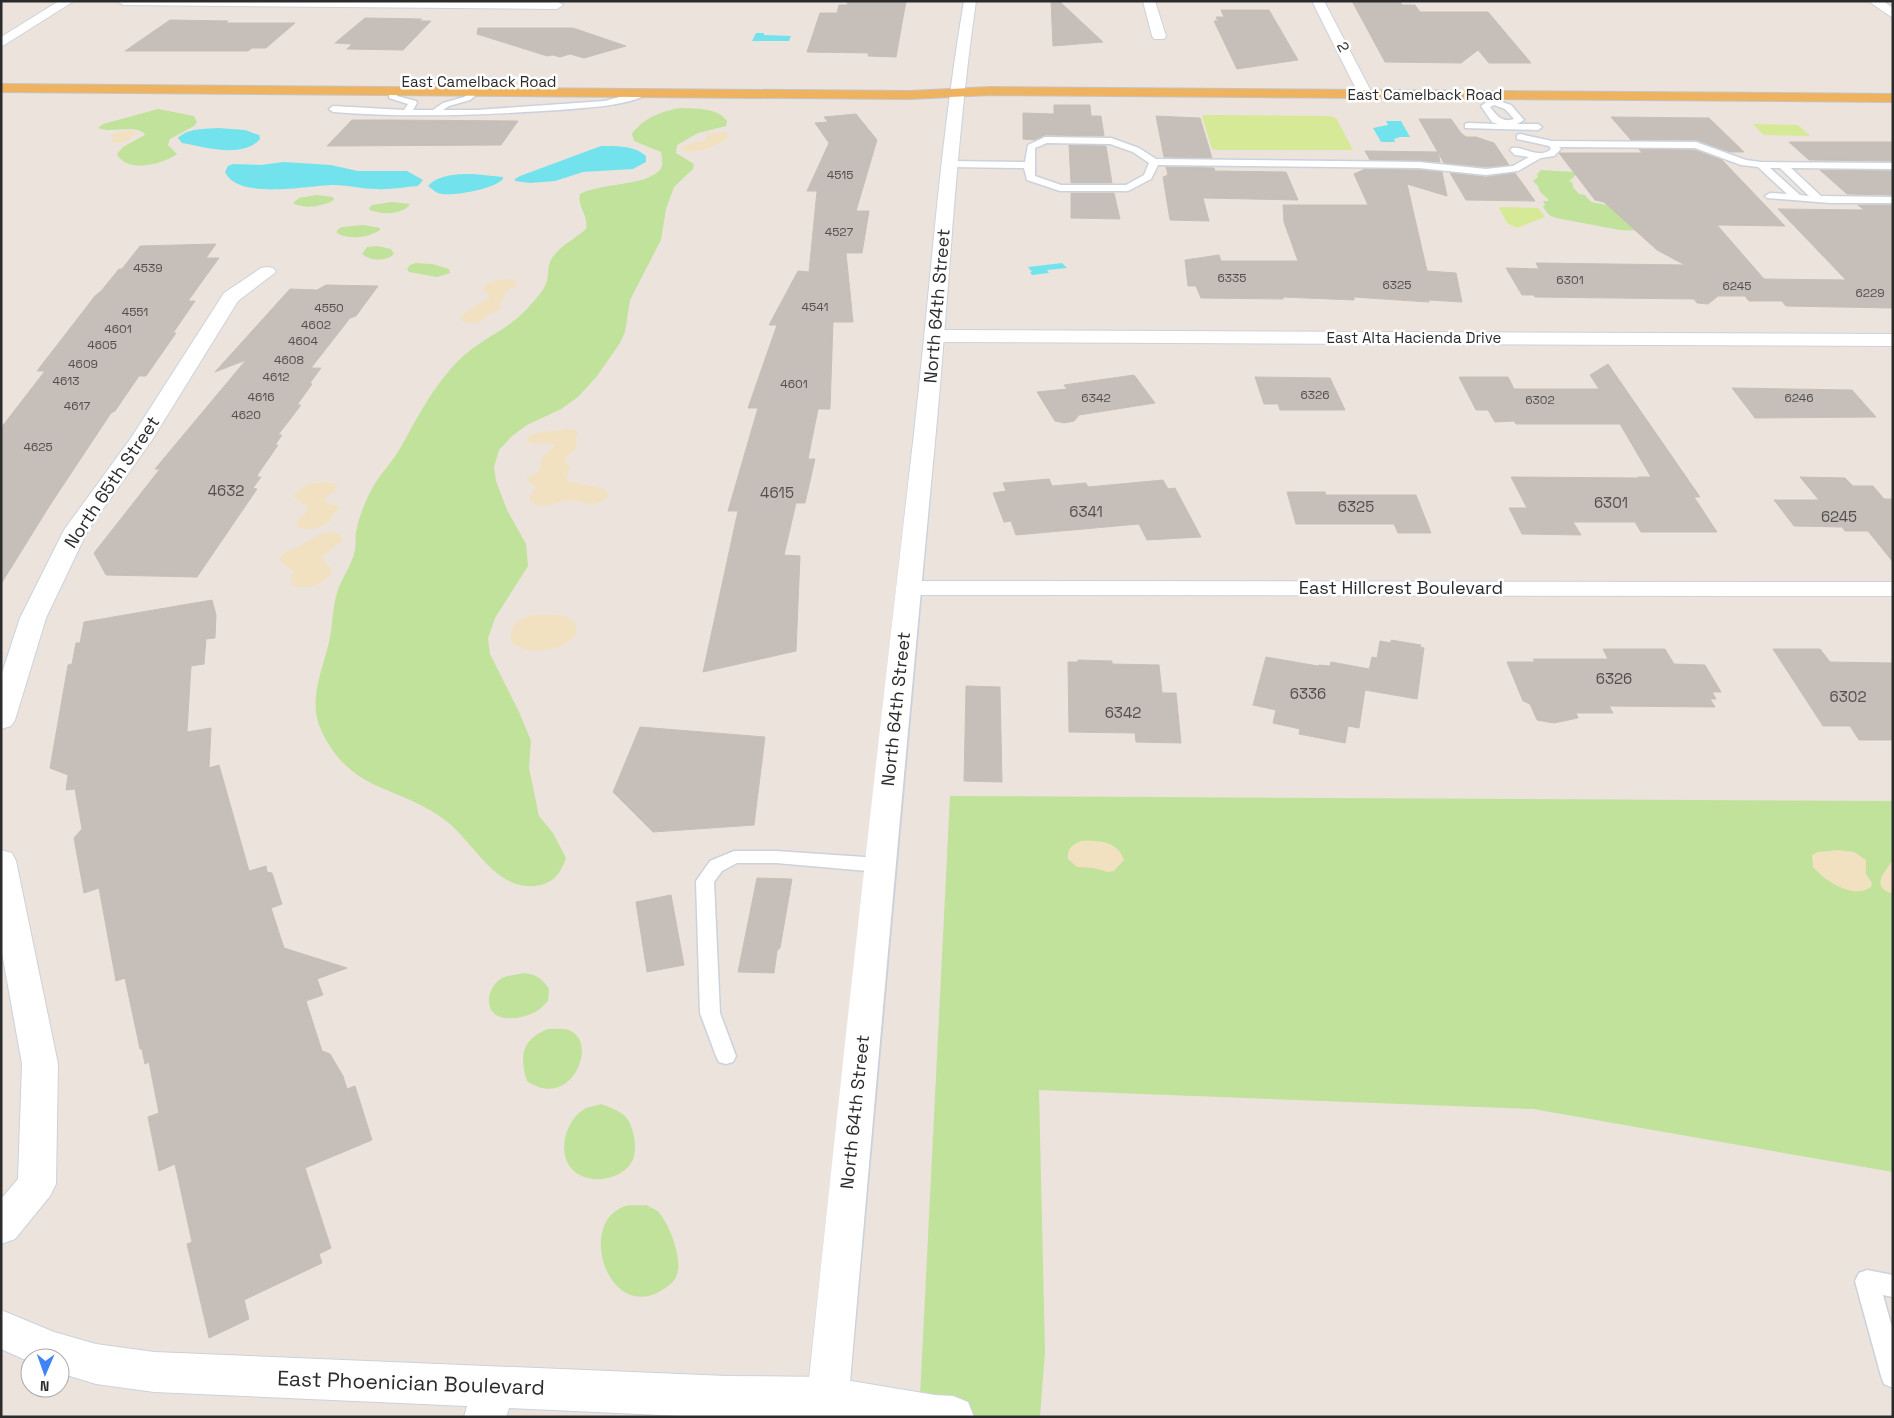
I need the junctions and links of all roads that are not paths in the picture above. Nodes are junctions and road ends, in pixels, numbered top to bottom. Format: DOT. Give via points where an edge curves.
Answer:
graph roads {
  1 [pos="68,1"];
  2 [pos="123,1"];
  3 [pos="970,1"];
  4 [pos="1149,1"];
  5 [pos="1318,1"];
  6 [pos="1874,1"];
  7 [pos="557,5"];
  8 [pos="1893,14"];
  9 [pos="1159,36"];
  10 [pos="1,43"];
  11 [pos="1,78"];
  12 [pos="434,86"];
  13 [pos="1,88"];
  14 [pos="646,88"];
  15 [pos="394,91"];
  16 [pos="957,91"];
  17 [pos="477,92"];
  18 [pos="1366,95"];
  19 [pos="1893,98"];
  20 [pos="1491,99"];
  21 [pos="413,103"];
  22 [pos="442,104"];
  23 [pos="334,109"];
  24 [pos="406,113"];
  25 [pos="434,113"];
  26 [pos="1510,125"];
  27 [pos="1468,126"];
  28 [pos="1538,127"];
  29 [pos="1520,137"];
  30 [pos="1552,144"];
  31 [pos="1538,156"];
  32 [pos="1154,162"];
  33 [pos="951,164"];
  34 [pos="1029,165"];
  35 [pos="1761,165"];
  36 [pos="1782,166"];
  37 [pos="1893,166"];
  38 [pos="1770,196"];
  39 [pos="1796,197"];
  40 [pos="1817,198"];
  41 [pos="1893,200"];
  42 [pos="267,272"];
  43 [pos="935,336"];
  44 [pos="1893,340"];
  45 [pos="909,588"];
  46 [pos="1893,589"];
  47 [pos="1,720"];
  48 [pos="1,862"];
  49 [pos="879,865"];
  50 [pos="726,1056"];
  51 [pos="1,1227"];
  52 [pos="1893,1286"];
  53 [pos="1,1329"];
  54 [pos="1893,1376"];
  55 [pos="489,1401"];
  56 [pos="827,1407"];
  57 [pos="953,1417"];
  1 -- 10 [label="street"];
  2 -- 7 [label="street"];
  3 -- 16 [label="street, North 64th Street"];
  4 -- 9 [label="street"];
  5 -- 18 [label="street, 2"];
  6 -- 8 [label="street"];
  11 -- 12 [label="main road, East Camelback Road"];
  12 -- 14 [label="main road, East Camelback Road"];
  12 -- 15 [label="main road, East Camelback Road"];
  12 -- 17 [label="main road, East Camelback Road"];
  13 -- 15 [label="main road, East Camelback Road"];
  14 -- 16 [label="main road, East Camelback Road" via="910,94"];
  14 -- 17 [label="main road, East Camelback Road"];
  14 -- 25 [label="lane" via="605,104"];
  15 -- 21 [label="lane" via="393,98"];
  16 -- 18 [label="main road, East Camelback Road"];
  16 -- 33 [label="street, North 64th Street"];
  17 -- 22 [label="lane" via="471,99"];
  18 -- 20 [label="main road, East Camelback Road"];
  19 -- 20 [label="main road, East Camelback Road"];
  20 -- 26 [label="lane" via="1485,106 1495,120"];
  20 -- 26 [label="lane" via="1508,106 1520,120"];
  21 -- 22 [label="lane"];
  21 -- 24 [label="lane"];
  22 -- 25 [label="lane"];
  23 -- 24 [label="lane"];
  24 -- 25 [label="lane"];
  26 -- 27 [label="lane"];
  26 -- 28 [label="lane"];
  26 -- 29 [label="lane"];
  29 -- 30 [label="lane"];
  29 -- 31 [label="lane" via="1509,141 1518,153"];
  30 -- 31 [label="lane" via="1556,149 1551,154"];
  30 -- 35 [label="lane" via="1696,145 1744,163"];
  31 -- 32 [label="lane" via="1516,169 1486,172 1419,165"];
  32 -- 34 [label="lane" via="1136,150 1111,141 1045,140 1030,147"];
  32 -- 34 [label="lane" via="1148,177 1128,188 1060,188 1030,178"];
  33 -- 34 [label="lane"];
  33 -- 43 [label="street, North 64th Street"];
  35 -- 36 [label="lane"];
  35 -- 39 [label="lane"];
  36 -- 37 [label="lane"];
  36 -- 40 [label="lane"];
  38 -- 39 [label="lane"];
  39 -- 40 [label="lane"];
  40 -- 41 [label="lane"];
  42 -- 47 [label="street, North 65th Street" via="231,297 141,440 76,530 33,618"];
  43 -- 44 [label="street, East Alta Hacienda Drive"];
  43 -- 45 [label="street, North 64th Street"];
  45 -- 46 [label="street, East Hillcrest Boulevard"];
  45 -- 49 [label="street, North 64th Street"];
  48 -- 51 [label="street" via="40,1064 37,1184"];
  49 -- 50 [label="lane" via="734,857 716,866 705,881 710,1013"];
  49 -- 56 [label="street, North 64th Street"];
  52 -- 54 [label="lane" via="1867,1281"];
  53 -- 55 [label="street, East Phoenician Boulevard" via="51,1351 96,1364 154,1372"];
  55 -- 56 [label="street, East Phoenician Boulevard" via="727,1397"];
  56 -- 57 [label="street, East Phoenician Boulevard"];
}
